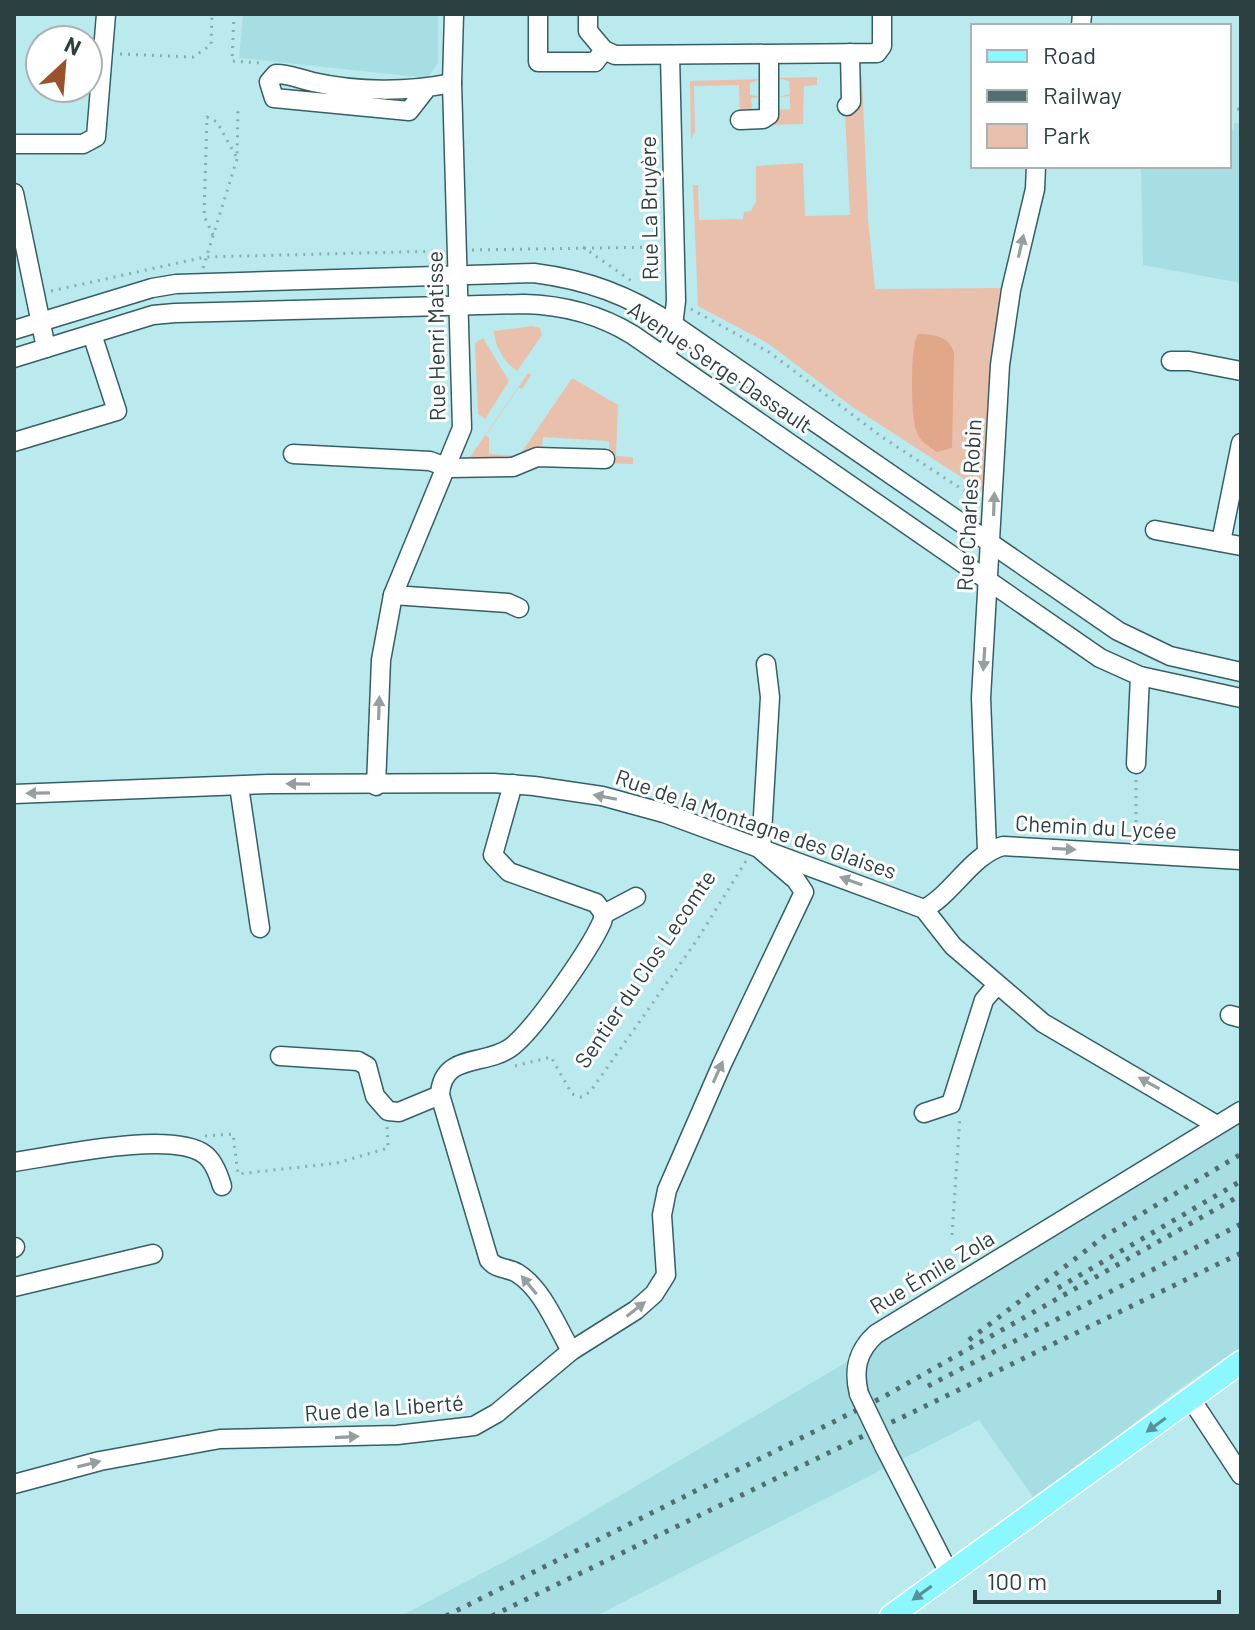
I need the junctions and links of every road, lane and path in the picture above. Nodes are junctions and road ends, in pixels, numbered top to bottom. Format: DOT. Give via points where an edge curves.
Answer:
graph roads {
  1 [pos="106,14"];
  2 [pos="212,14"];
  3 [pos="234,14"];
  4 [pos="454,14"];
  5 [pos="538,14"];
  6 [pos="588,14"];
  7 [pos="882,14"];
  8 [pos="604,50"];
  9 [pos="850,53"];
  10 [pos="104,54"];
  11 [pos="769,55"];
  12 [pos="670,56"];
  13 [pos="263,64"];
  14 [pos="452,83"];
  15 [pos="427,88"];
  16 [pos="99,104"];
  17 [pos="847,106"];
  18 [pos="238,109"];
  19 [pos="740,120"];
  20 [pos="14,144"];
  21 [pos="237,159"];
  22 [pos="1036,168"];
  23 [pos="14,193"];
  24 [pos="18,224"];
  25 [pos="213,235"];
  26 [pos="583,247"];
  27 [pos="674,247"];
  28 [pos="458,251"];
  29 [pos="205,257"];
  30 [pos="458,276"];
  31 [pos="634,283"];
  32 [pos="36,294"];
  33 [pos="676,301"];
  34 [pos="460,305"];
  35 [pos="42,321"];
  36 [pos="674,325"];
  37 [pos="14,330"];
  38 [pos="92,334"];
  39 [pos="46,348"];
  40 [pos="665,357"];
  41 [pos="14,358"];
  42 [pos="1171,361"];
  43 [pos="1241,371"];
  44 [pos="14,442"];
  45 [pos="1241,443"];
  46 [pos="293,454"];
  47 [pos="605,459"];
  48 [pos="449,468"];
  49 [pos="994,510"];
  50 [pos="1155,530"];
  51 [pos="1221,542"];
  52 [pos="992,545"];
  53 [pos="1241,546"];
  54 [pos="990,582"];
  55 [pos="393,595"];
  56 [pos="519,608"];
  57 [pos="766,664"];
  58 [pos="1241,672"];
  59 [pos="1140,676"];
  60 [pos="1241,698"];
  61 [pos="1136,764"];
  62 [pos="513,784"];
  63 [pos="239,786"];
  64 [pos="376,786"];
  65 [pos="14,794"];
  66 [pos="758,849"];
  67 [pos="987,850"];
  68 [pos="1136,856"];
  69 [pos="1241,860"];
  70 [pos="636,897"];
  71 [pos="924,909"];
  72 [pos="604,914"];
  73 [pos="260,928"];
  74 [pos="996,986"];
  75 [pos="280,1056"];
  76 [pos="502,1069"];
  77 [pos="440,1095"];
  78 [pos="959,1108"];
  79 [pos="388,1111"];
  80 [pos="1241,1111"];
  81 [pos="924,1113"];
  82 [pos="1215,1124"];
  83 [pos="203,1136"];
  84 [pos="14,1162"];
  85 [pos="222,1186"];
  86 [pos="952,1235"];
  87 [pos="153,1254"];
  88 [pos="14,1287"];
  89 [pos="571,1351"];
  90 [pos="1241,1362"];
  91 [pos="1191,1399"];
  92 [pos="1241,1475"];
  93 [pos="14,1484"];
  94 [pos="949,1573"];
  95 [pos="891,1616"];
  1 -- 10 [label="street"];
  2 -- 10 [label="path" via="211,45 193,57"];
  3 -- 13 [label="path" via="232,61"];
  4 -- 14 [label="street, Rue Henri Matisse"];
  5 -- 8 [label="street" via="538,62 595,62"];
  6 -- 8 [label="street" via="588,31"];
  7 -- 9 [label="street" via="882,46 877,53"];
  8 -- 12 [label="street"];
  9 -- 11 [label="street"];
  9 -- 17 [label="street"];
  11 -- 12 [label="street"];
  11 -- 19 [label="street" via="769,115"];
  12 -- 27 [label="street, Rue La Bruyère"];
  14 -- 15 [label="street"];
  14 -- 28 [label="street, Rue Henri Matisse"];
  15 -- 15 [label="street" via="409,111 274,98 269,82 276,74 289,74 313,82"];
  16 -- 20 [label="street" via="96,137 83,144"];
  18 -- 21 [label="path"];
  21 -- 25 [label="path"];
  21 -- 25 [label="path" via="217,122 207,117 204,216"];
  49 -- 22 [label="street, Rue Charles Robin, one-way" via="1002,342"];
  23 -- 24 [label="street"];
  24 -- 32 [label="street"];
  25 -- 29 [label="path"];
  26 -- 27 [label="path"];
  26 -- 28 [label="path"];
  26 -- 31 [label="path"];
  27 -- 33 [label="street, Rue La Bruyère"];
  28 -- 29 [label="path"];
  28 -- 30 [label="street, Rue Henri Matisse"];
  29 -- 32 [label="path"];
  30 -- 34 [label="street, Rue Henri Matisse"];
  30 -- 35 [label="street" via="176,284"];
  30 -- 36 [label="street" via="534,273 579,279 617,291"];
  32 -- 35 [label="street"];
  33 -- 36 [label="street, Rue La Bruyère"];
  33 -- 49 [label="path" via="769,352 882,437"];
  34 -- 38 [label="street, Avenue Serge Dassault" via="175,313"];
  34 -- 40 [label="street, Avenue Serge Dassault" via="540,304 578,310 614,323"];
  34 -- 48 [label="street, Rue Henri Matisse" via="462,428"];
  35 -- 37 [label="street"];
  35 -- 39 [label="street"];
  36 -- 40 [label="street, Rue La Bruyère"];
  36 -- 52 [label="street"];
  38 -- 39 [label="street, Avenue Serge Dassault"];
  38 -- 44 [label="street" via="117,411"];
  39 -- 41 [label="street, Avenue Serge Dassault"];
  40 -- 54 [label="street, Avenue Serge Dassault"];
  42 -- 43 [label="street"];
  45 -- 51 [label="street"];
  46 -- 48 [label="street" via="430,461"];
  47 -- 48 [label="street" via="537,457 513,467"];
  48 -- 55 [label="street, Rue Henri Matisse"];
  49 -- 52 [label="street, Rue Charles Robin"];
  50 -- 51 [label="street"];
  51 -- 53 [label="street"];
  52 -- 54 [label="street, Rue Charles Robin"];
  52 -- 58 [label="street" via="1145,646 1196,664"];
  54 -- 59 [label="street, Avenue Serge Dassault" via="1100,658"];
  54 -- 67 [label="street, Rue Charles Robin, one-way" via="981,698"];
  55 -- 56 [label="street"];
  64 -- 55 [label="street, Rue Henri Matisse, one-way" via="381,660"];
  57 -- 66 [label="street" via="770,697"];
  59 -- 60 [label="street, Avenue Serge Dassault"];
  59 -- 61 [label="street"];
  61 -- 68 [label="path"];
  62 -- 64 [label="street, Rue de la Montagne des Glaises"];
  66 -- 62 [label="street, Rue de la Montagne des Glaises, one-way" via="625,801"];
  62 -- 72 [label="street" via="493,855 500,865 596,903"];
  64 -- 63 [label="street, Rue de la Montagne des Glaises, one-way"];
  63 -- 65 [label="street, Rue de la Montagne des Glaises, one-way"];
  63 -- 73 [label="street"];
  71 -- 66 [label="street, Rue de la Montagne des Glaises, one-way"];
  66 -- 76 [label="path, Sentier du Clos Lecomte" via="590,1092 572,1094 551,1057"];
  89 -- 66 [label="street, Rue de la Liberté, one-way" via="636,1310 666,1275 662,1215 667,1190 804,892"];
  67 -- 68 [label="street, Chemin du Lycée, one-way" via="1003,846"];
  67 -- 71 [label="street, Chemin du Lycée" via="939,901"];
  68 -- 69 [label="street, Chemin du Lycée"];
  70 -- 72 [label="street"];
  71 -- 74 [label="street" via="953,946"];
  72 -- 77 [label="street" via="598,931 523,1036 503,1053 452,1066"];
  74 -- 78 [label="street" via="984,1000"];
  82 -- 74 [label="street, one-way" via="1043,1023"];
  75 -- 79 [label="street" via="358,1061 367,1066 375,1096"];
  77 -- 79 [label="street" via="399,1112"];
  89 -- 77 [label="street, one-way" via="549,1310 520,1275 489,1260"];
  78 -- 81 [label="street"];
  78 -- 86 [label="path"];
  79 -- 83 [label="path" via="388,1148 337,1163 238,1174 233,1134"];
  80 -- 82 [label="street, Rue Émile Zola"];
  82 -- 94 [label="street, Rue Émile Zola, bridge" via="864,1345 857,1362 859,1394"];
  84 -- 85 [label="street" via="166,1142 207,1155"];
  87 -- 88 [label="street"];
  93 -- 89 [label="street, Rue de la Liberté, one-way" via="220,1439 397,1435 474,1426"];
  90 -- 91 [label="main road"];
  91 -- 92 [label="street"];
  91 -- 94 [label="main road, one-way"];
  94 -- 95 [label="main road, one-way"];
}
